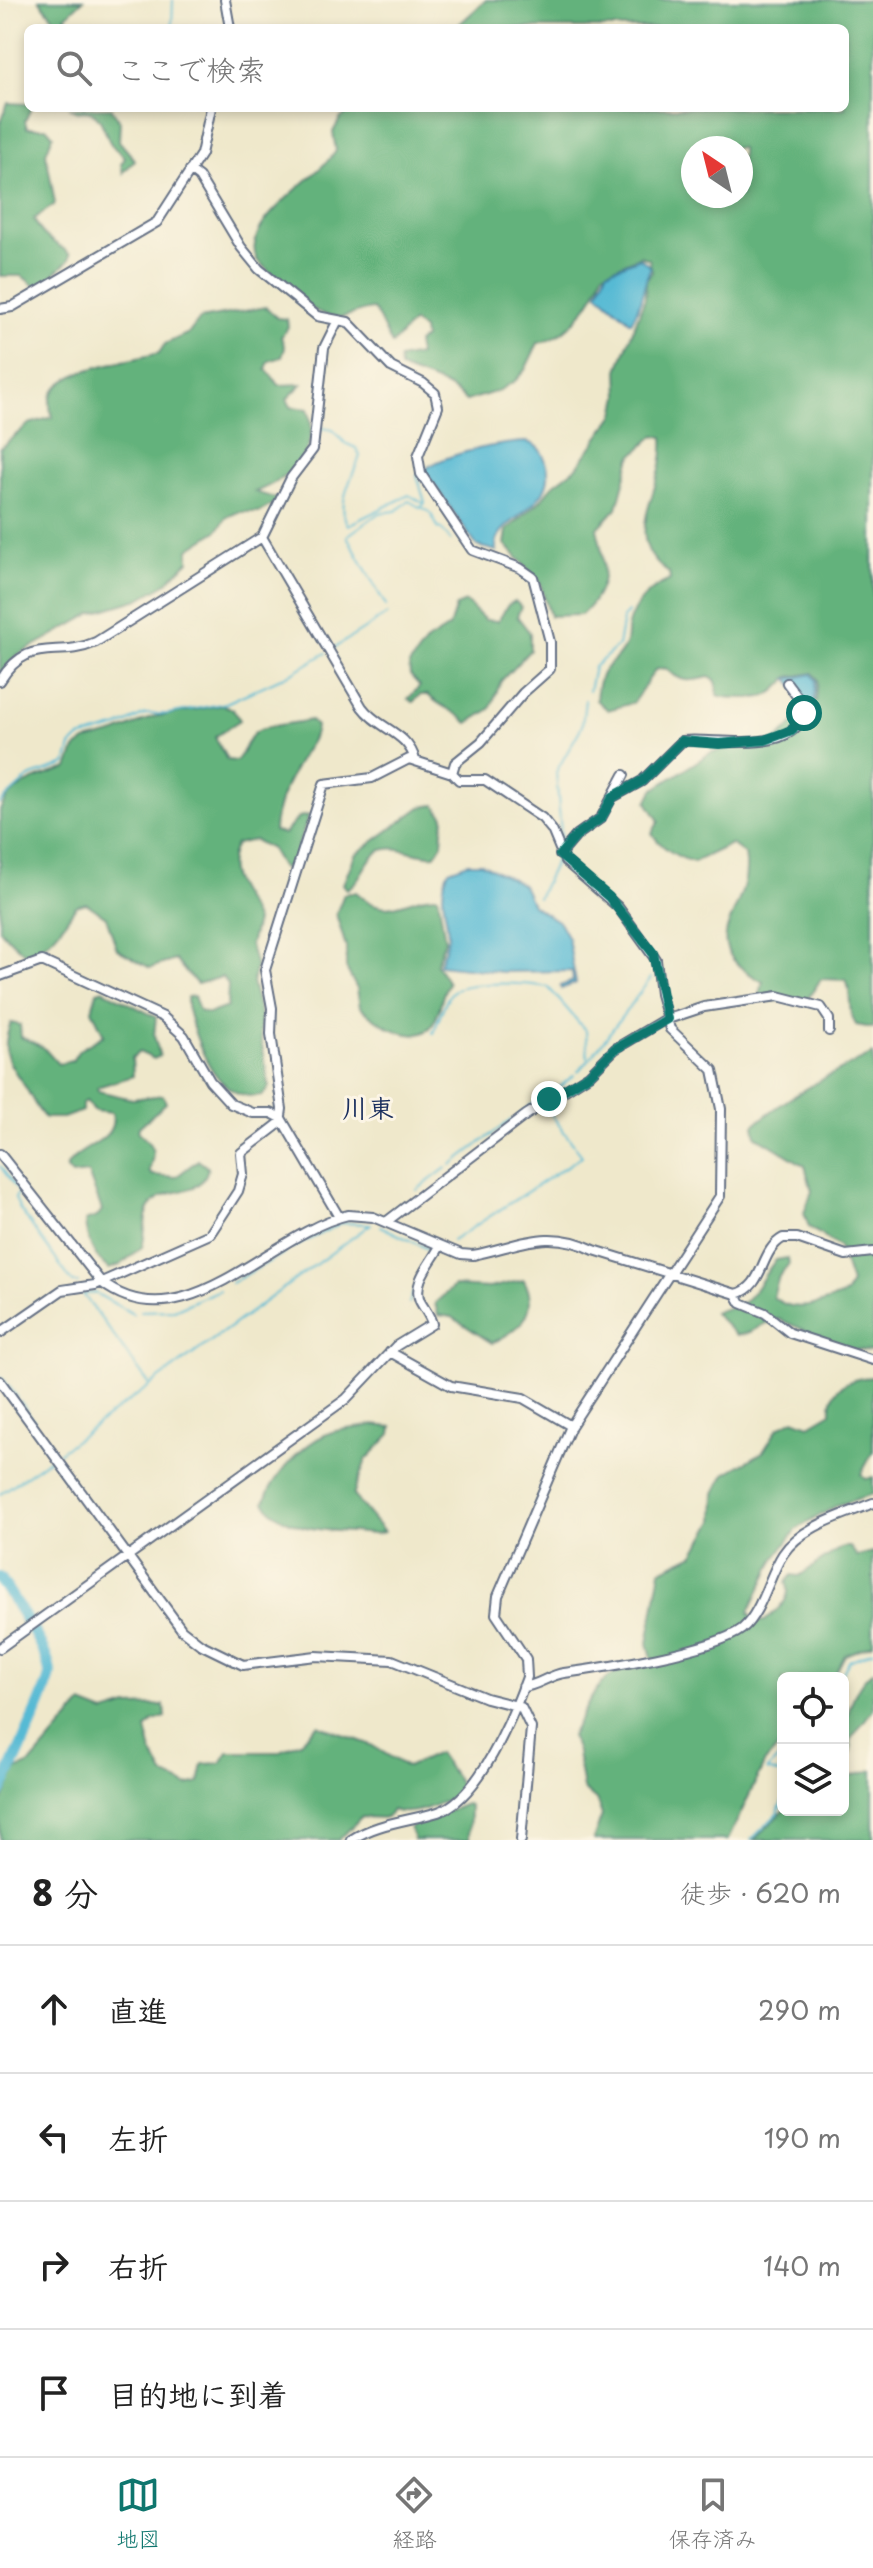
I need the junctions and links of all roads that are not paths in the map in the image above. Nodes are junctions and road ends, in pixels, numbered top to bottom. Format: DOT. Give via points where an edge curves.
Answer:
graph roads {
  1 [pos="225,0"];
  2 [pos="229,24"];
  3 [pos="210,112"];
  4 [pos="190,170"];
  5 [pos="0,309"];
  6 [pos="337,322"];
  7 [pos="262,537"];
  8 [pos="0,681"];
  9 [pos="787,683"];
  10 [pos="415,760"];
  11 [pos="452,773"];
  12 [pos="624,775"];
  13 [pos="613,797"];
  14 [pos="560,855"];
  15 [pos="0,976"];
  16 [pos="667,1019"];
  17 [pos="829,1031"];
  18 [pos="281,1118"];
  19 [pos="0,1154"];
  20 [pos="339,1217"];
  21 [pos="386,1222"];
  22 [pos="440,1246"];
  23 [pos="873,1252"];
  24 [pos="668,1273"];
  25 [pos="101,1282"];
  26 [pos="736,1294"];
  27 [pos="0,1333"];
  28 [pos="390,1352"];
  29 [pos="873,1360"];
  30 [pos="0,1381"];
  31 [pos="571,1426"];
  32 [pos="873,1503"];
  33 [pos="128,1557"];
  34 [pos="0,1648"];
  35 [pos="523,1687"];
  36 [pos="515,1704"];
  37 [pos="351,1840"];
  38 [pos="521,1840"];
  1 -- 2 [label="street"];
  3 -- 4 [label="street" via="201,154"];
  4 -- 5 [label="street" via="150,228 20,303"];
  4 -- 6 [label="street" via="251,261 317,316"];
  6 -- 7 [label="street" via="324,348 313,449 291,478"];
  6 -- 11 [label="street" via="353,326 391,367 435,393 438,407 418,456 421,474 472,550 528,572 540,596 550,669 455,763"];
  7 -- 8 [label="street" via="96,642 31,652 10,663"];
  7 -- 10 [label="street" via="362,707 376,723 403,738"];
  9 -- 13 [label="street" via="805,707 801,722 786,734 719,744 686,738 642,781"];
  10 -- 11 [label="street"];
  10 -- 18 [label="street" via="372,778 322,786 265,970"];
  11 -- 14 [label="street" via="459,780 485,780 542,818"];
  12 -- 13 [label="street"];
  13 -- 14 [label="street" via="601,818"];
  14 -- 16 [label="street" via="609,897 653,953"];
  15 -- 18 [label="street" via="42,961 144,1007 184,1036 210,1081 231,1104"];
  16 -- 17 [label="street" via="704,1007 778,996 821,1007"];
  16 -- 21 [label="street" via="615,1049 589,1075 526,1115"];
  16 -- 24 [label="street" via="673,1035 713,1070 721,1133 720,1196"];
  18 -- 20 [label="street"];
  18 -- 25 [label="street" via="276,1129 241,1153 238,1191 210,1234"];
  19 -- 25 [label="street"];
  20 -- 21 [label="street" via="362,1214"];
  20 -- 25 [label="street" via="179,1299 128,1299"];
  21 -- 22 [label="street"];
  22 -- 24 [label="street" via="473,1255 559,1237"];
  22 -- 28 [label="street" via="419,1288 432,1324"];
  23 -- 26 [label="street" via="846,1255 791,1236 783,1238 770,1248 751,1287"];
  24 -- 26 [label="street"];
  24 -- 31 [label="street"];
  25 -- 27 [label="street" via="54,1293"];
  26 -- 29 [label="street" via="741,1303 765,1313 790,1333"];
  28 -- 31 [label="street" via="451,1386 523,1398"];
  28 -- 33 [label="street" via="346,1399"];
  30 -- 33 [label="street"];
  31 -- 35 [label="street" via="495,1605 499,1623 526,1659"];
  32 -- 35 [label="street" via="814,1528 789,1545 749,1621 734,1634 591,1672 562,1673"];
  33 -- 34 [label="street"];
  33 -- 36 [label="street" via="182,1630 232,1662 254,1666 316,1656 392,1660 486,1698"];
  35 -- 36 [label="street"];
  36 -- 37 [label="street" via="463,1798 440,1812 366,1831"];
  36 -- 38 [label="street" via="526,1711 531,1728"];
}
